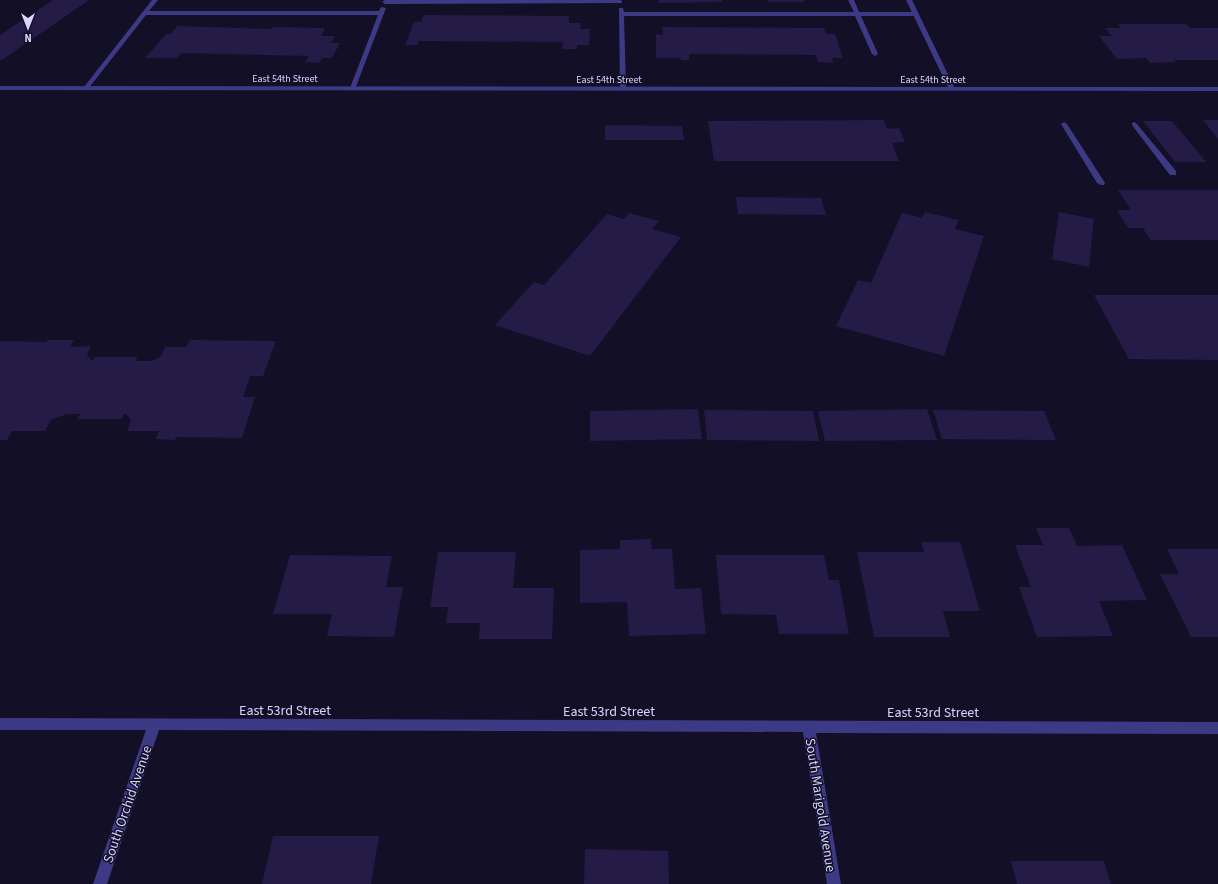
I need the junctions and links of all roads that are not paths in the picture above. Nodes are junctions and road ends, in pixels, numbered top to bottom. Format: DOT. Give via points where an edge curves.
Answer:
graph roads {
  1 [pos="155,0"];
  2 [pos="851,0"];
  3 [pos="908,0"];
  4 [pos="386,1"];
  5 [pos="620,1"];
  6 [pos="145,14"];
  7 [pos="381,14"];
  8 [pos="621,14"];
  9 [pos="857,14"];
  10 [pos="915,14"];
  11 [pos="875,54"];
  12 [pos="0,88"];
  13 [pos="86,88"];
  14 [pos="353,88"];
  15 [pos="623,89"];
  16 [pos="952,89"];
  17 [pos="1218,89"];
  18 [pos="1064,124"];
  19 [pos="1134,124"];
  20 [pos="1173,173"];
  21 [pos="1101,183"];
  22 [pos="0,724"];
  23 [pos="154,725"];
  24 [pos="809,727"];
  25 [pos="1218,728"];
  26 [pos="100,884"];
  27 [pos="834,884"];
  1 -- 6 [label="street"];
  2 -- 9 [label="street"];
  3 -- 10 [label="street"];
  4 -- 5 [label="street"];
  4 -- 7 [label="street"];
  5 -- 8 [label="street"];
  6 -- 7 [label="street"];
  6 -- 13 [label="street"];
  7 -- 14 [label="street"];
  8 -- 9 [label="street"];
  8 -- 15 [label="street"];
  9 -- 10 [label="street"];
  9 -- 11 [label="street"];
  10 -- 16 [label="street"];
  12 -- 13 [label="street, East 54th Street"];
  13 -- 14 [label="street, East 54th Street"];
  14 -- 15 [label="street, East 54th Street"];
  15 -- 16 [label="street, East 54th Street"];
  16 -- 17 [label="street, East 54th Street"];
  18 -- 21 [label="street"];
  19 -- 20 [label="street"];
  22 -- 23 [label="street, East 53rd Street"];
  23 -- 24 [label="street, East 53rd Street"];
  23 -- 26 [label="street, South Orchid Avenue"];
  24 -- 25 [label="street, East 53rd Street"];
  24 -- 27 [label="street, South Marigold Avenue"];
}
